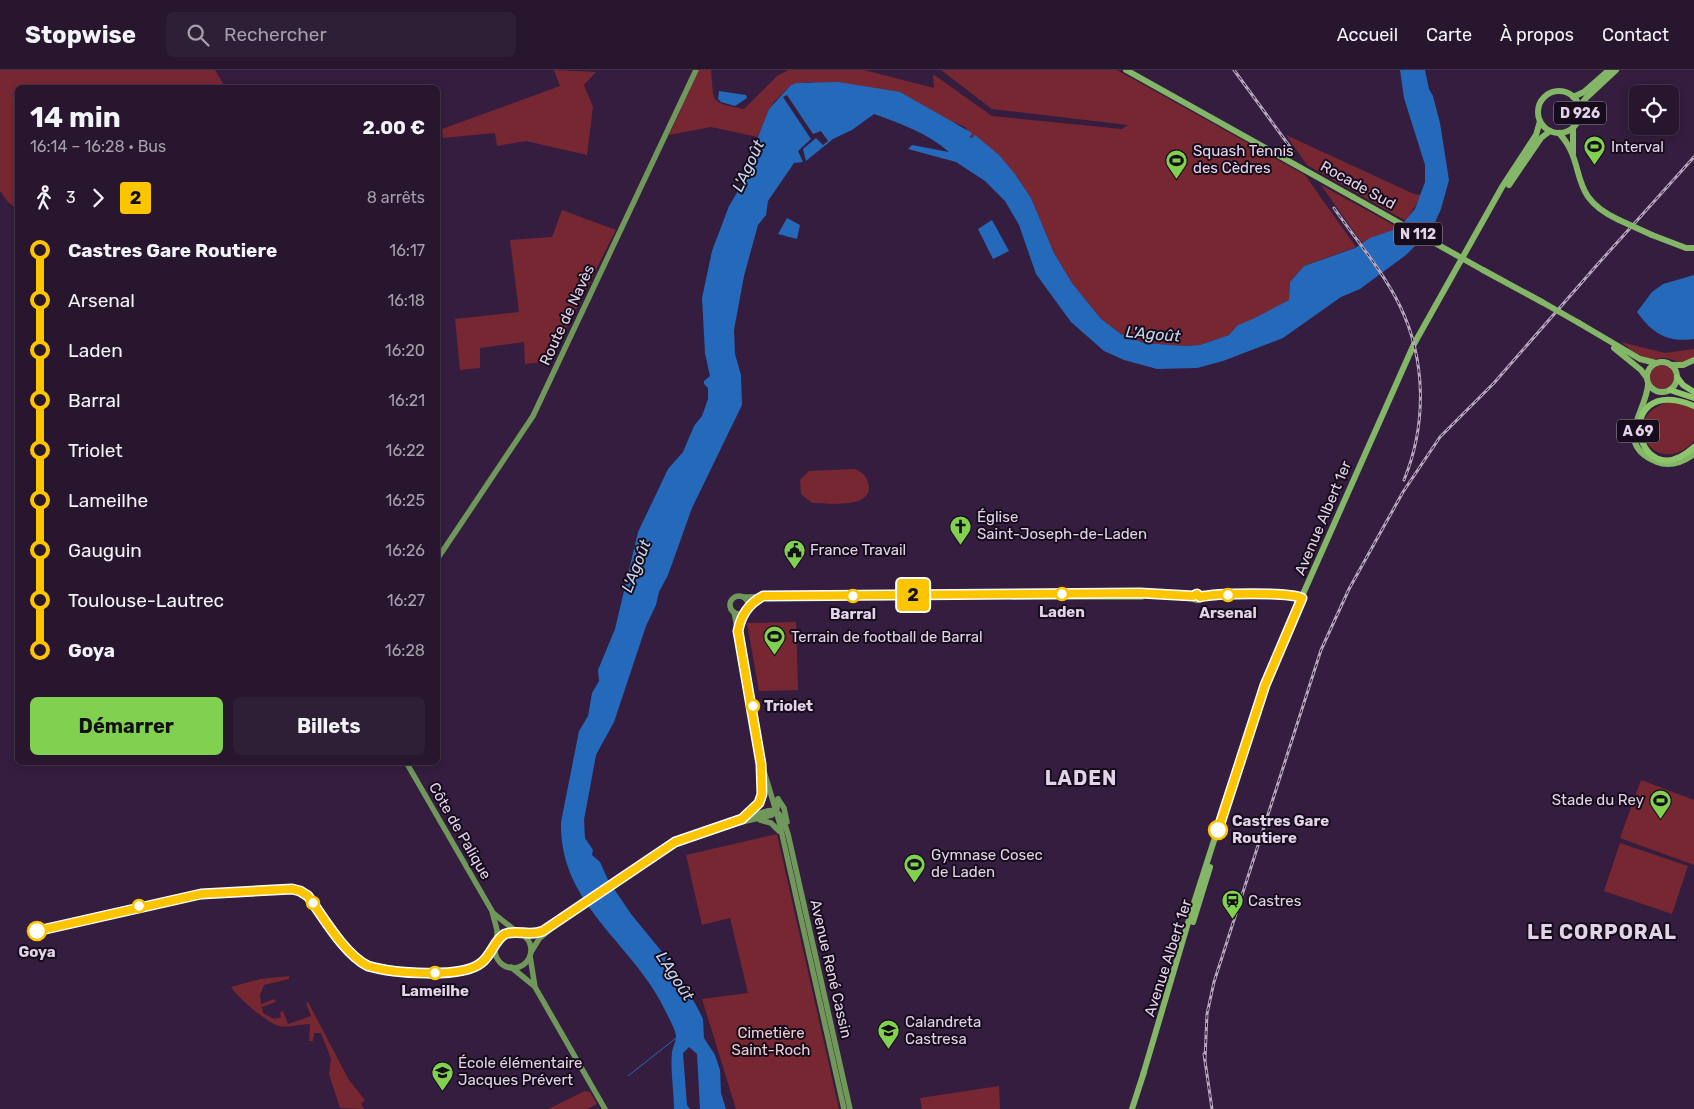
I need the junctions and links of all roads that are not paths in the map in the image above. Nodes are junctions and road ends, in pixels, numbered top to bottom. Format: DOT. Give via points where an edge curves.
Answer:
graph roads {
  1 [pos="696,70"];
  2 [pos="1126,70"];
  3 [pos="1609,70"];
  4 [pos="1616,70"];
  5 [pos="1573,97"];
  6 [pos="1579,107"];
  7 [pos="1540,121"];
  8 [pos="1573,128"];
  9 [pos="1550,131"];
  10 [pos="1559,133"];
  11 [pos="1573,156"];
  12 [pos="1491,208"];
  13 [pos="1694,248"];
  14 [pos="1603,339"];
  15 [pos="1694,360"];
  16 [pos="1657,363"];
  17 [pos="1671,365"];
  18 [pos="1677,377"];
  19 [pos="1648,381"];
  20 [pos="1670,390"];
  21 [pos="1694,392"];
  22 [pos="1694,398"];
  23 [pos="1694,406"];
  24 [pos="1694,447"];
  25 [pos="1694,454"];
  26 [pos="440,555"];
  27 [pos="763,596"];
  28 [pos="744,597"];
  29 [pos="1302,598"];
  30 [pos="748,607"];
  31 [pos="734,612"];
  32 [pos="744,613"];
  33 [pos="738,631"];
  34 [pos="761,764"];
  35 [pos="408,765"];
  36 [pos="768,783"];
  37 [pos="778,799"];
  38 [pos="776,811"];
  39 [pos="742,819"];
  40 [pos="754,820"];
  41 [pos="721,826"];
  42 [pos="784,835"];
  43 [pos="492,912"];
  44 [pos="562,919"];
  45 [pos="519,933"];
  46 [pos="497,944"];
  47 [pos="530,954"];
  48 [pos="511,967"];
  49 [pos="535,987"];
  50 [pos="841,1083"];
  51 [pos="605,1109"];
  52 [pos="844,1109"];
  53 [pos="850,1109"];
  54 [pos="1132,1109"];
  1 -- 26 [label="main road, Route de Navès" via="534,416"];
  2 -- 14 [label="main road, Rocade Sud / N 112, bridge"];
  3 -- 5 [label="main road, D 926" via="1584,92"];
  4 -- 6 [label="main road, D 926"];
  5 -- 6 [label="main road, D 926"];
  5 -- 7 [label="main road, D 926" via="1561,91 1547,95 1539,106"];
  6 -- 8 [label="main road, D 926"];
  7 -- 9 [label="main road, D 926"];
  7 -- 12 [label="main road" via="1536,135"];
  8 -- 10 [label="main road, D 926"];
  8 -- 11 [label="main road"];
  9 -- 10 [label="main road, D 926"];
  9 -- 12 [label="main road" via="1541,138"];
  10 -- 11 [label="main road"];
  11 -- 13 [label="main road, bridge" via="1582,188 1604,213 1652,235"];
  12 -- 29 [label="main road, Avenue Albert 1er" via="1414,344"];
  14 -- 16 [label="main road, Rocade Sud" via="1644,361"];
  14 -- 19 [label="main road, Rocade Sud" via="1641,370"];
  15 -- 17 [label="main road" via="1683,365"];
  16 -- 17 [label="main road"];
  16 -- 19 [label="main road" via="1648,370"];
  17 -- 18 [label="main road"];
  18 -- 20 [label="main road"];
  18 -- 21 [label="highway"];
  19 -- 20 [label="main road" via="1651,388 1660,392"];
  19 -- 25 [label="main road, A 69" via="1634,428 1641,450 1664,464 1680,462"];
  20 -- 22 [label="highway"];
  23 -- 24 [label="highway, A 69" via="1671,399 1657,402 1641,417 1638,432 1643,446 1660,458 1682,457"];
  27 -- 28 [label="main road"];
  27 -- 29 [label="main road" via="1215,594"];
  27 -- 30 [label="main road"];
  28 -- 30 [label="main road"];
  28 -- 31 [label="main road" via="736,596 732,600 730,608"];
  29 -- 54 [label="main road, Avenue Albert 1er" via="1265,685 1213,848 1207,879"];
  30 -- 32 [label="main road"];
  31 -- 32 [label="main road"];
  31 -- 33 [label="main road"];
  32 -- 33 [label="main road"];
  33 -- 34 [label="main road"];
  34 -- 36 [label="main road"];
  34 -- 39 [label="main road" via="761,799 757,807"];
  35 -- 43 [label="main road, Côte de Palique"];
  36 -- 37 [label="main road"];
  36 -- 38 [label="main road"];
  37 -- 38 [label="main road"];
  37 -- 42 [label="main road" via="785,812"];
  38 -- 39 [label="main road"];
  38 -- 40 [label="main road"];
  38 -- 42 [label="main road"];
  39 -- 41 [label="main road"];
  40 -- 41 [label="main road"];
  40 -- 42 [label="main road" via="771,823"];
  41 -- 44 [label="main road" via="675,842"];
  42 -- 50 [label="main road, Avenue René Cassin"];
  43 -- 45 [label="main road, Côte de Palique"];
  43 -- 46 [label="main road, Côte de Palique"];
  44 -- 45 [label="main road" via="540,932"];
  44 -- 47 [label="main road" via="540,939"];
  45 -- 46 [label="main road" via="503,936"];
  45 -- 47 [label="main road" via="530,943"];
  46 -- 48 [label="main road" via="500,961"];
  47 -- 48 [label="main road" via="523,965"];
  47 -- 49 [label="main road"];
  48 -- 49 [label="main road"];
  49 -- 51 [label="main road"];
  50 -- 52 [label="main road, Avenue René Cassin"];
  50 -- 53 [label="main road, Avenue René Cassin"];
}
